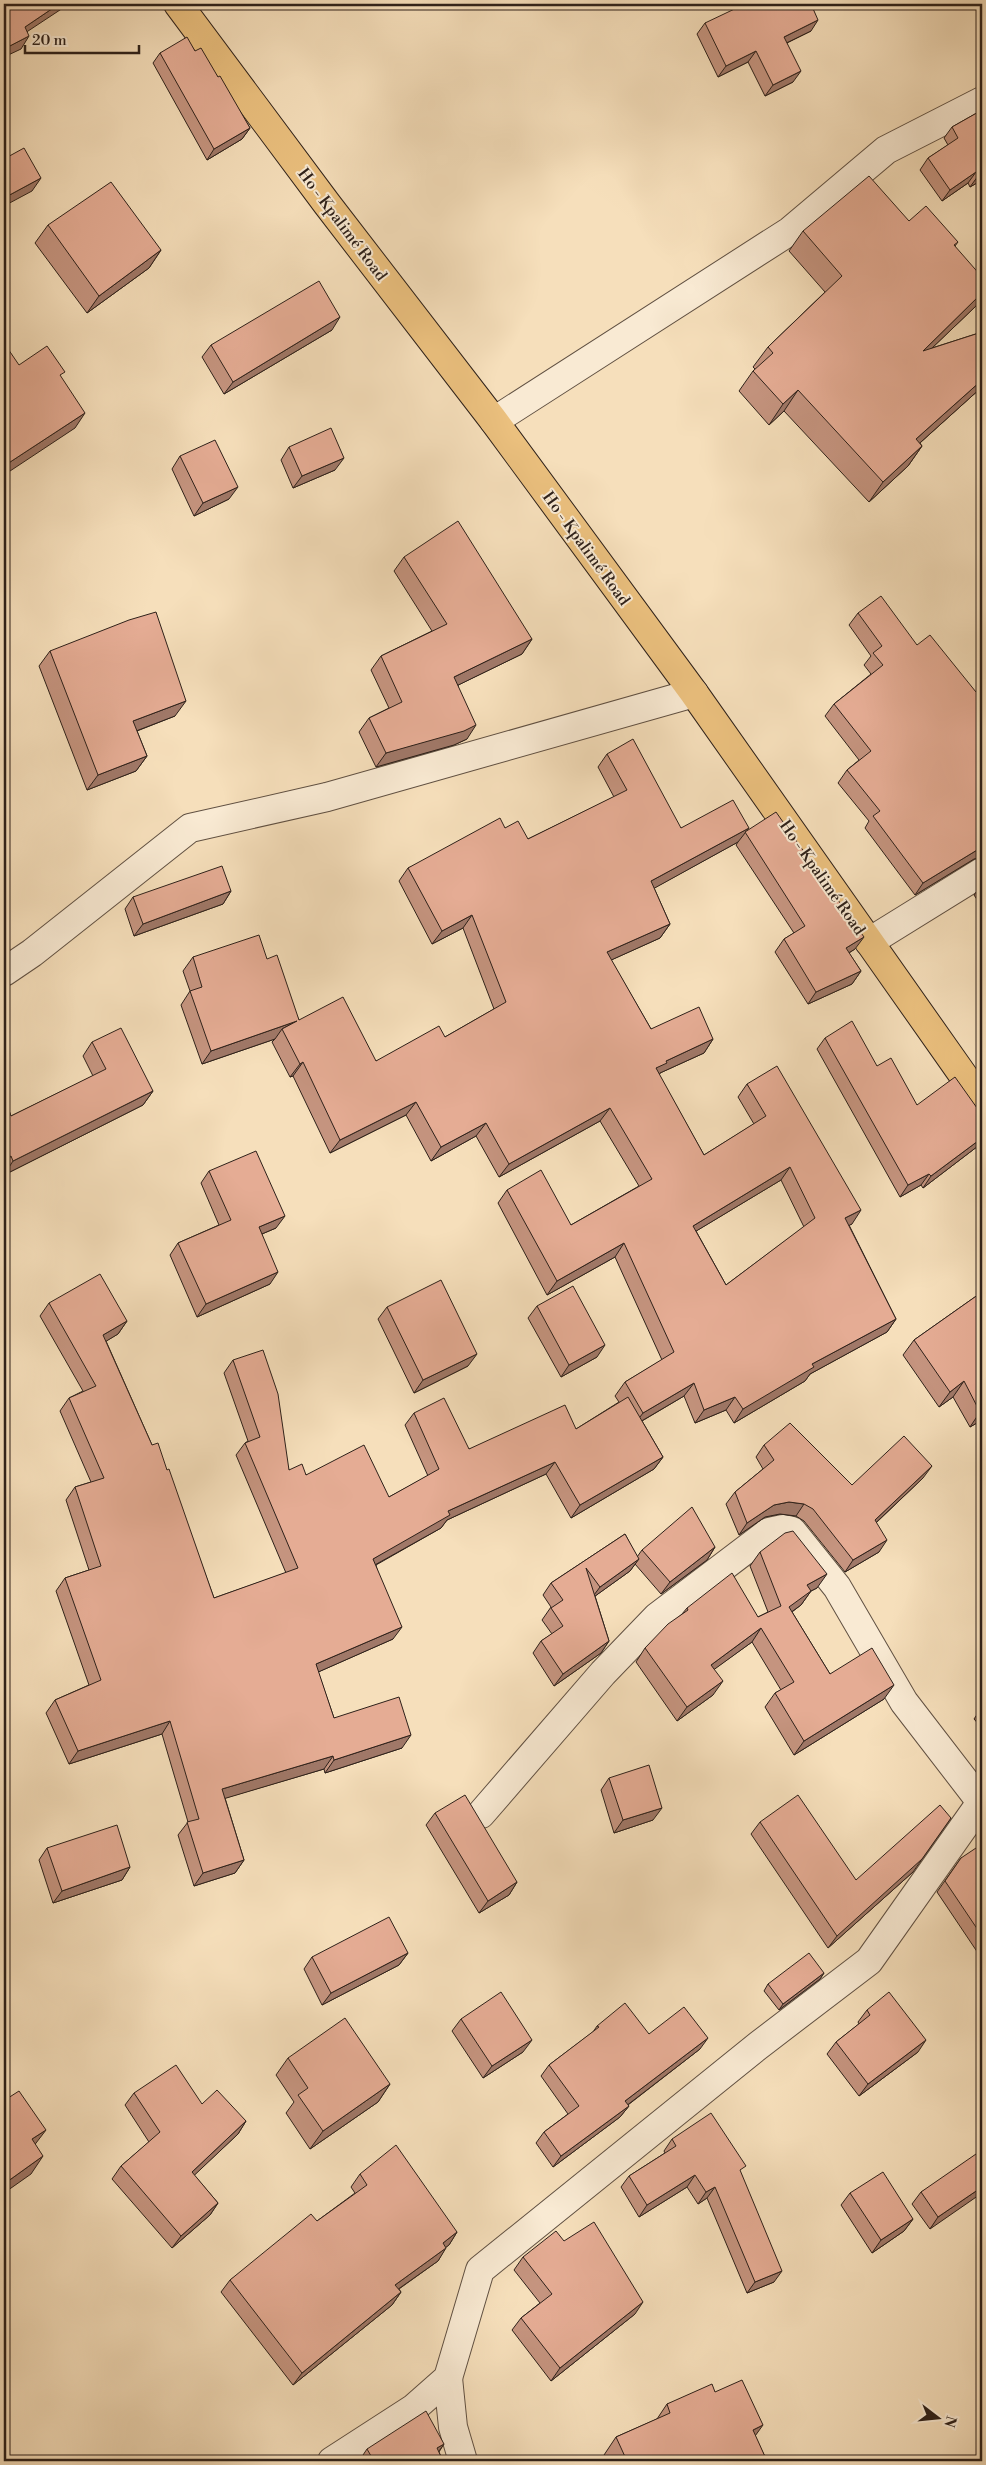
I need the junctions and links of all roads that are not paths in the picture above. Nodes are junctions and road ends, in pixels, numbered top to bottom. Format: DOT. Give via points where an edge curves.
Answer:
graph roads {
  1 [pos="178,4"];
  2 [pos="982,102"];
  3 [pos="494,422"];
  4 [pos="694,693"];
  5 [pos="982,872"];
  6 [pos="869,942"];
  7 [pos="4,972"];
  8 [pos="982,1102"];
  9 [pos="982,1802"];
  10 [pos="481,1814"];
  11 [pos="448,2378"];
  12 [pos="332,2461"];
  13 [pos="463,2461"];
  1 -- 3 [label="main road, Ho - Kpalimé Road"];
  2 -- 3 [label="street" via="886,150 790,231"];
  3 -- 4 [label="main road, Ho - Kpalimé Road"];
  4 -- 6 [label="main road, Ho - Kpalimé Road"];
  4 -- 7 [label="street" via="327,797 190,828"];
  5 -- 6 [label="street"];
  6 -- 8 [label="main road, Ho - Kpalimé Road"];
  9 -- 10 [label="street" via="904,1702 837,1587 792,1531 783,1529 768,1532 657,1617 603,1673"];
  9 -- 11 [label="street" via="869,1961 759,2045 480,2270"];
  11 -- 12 [label="street" via="414,2408"];
  11 -- 13 [label="street" via="453,2427"];
}
